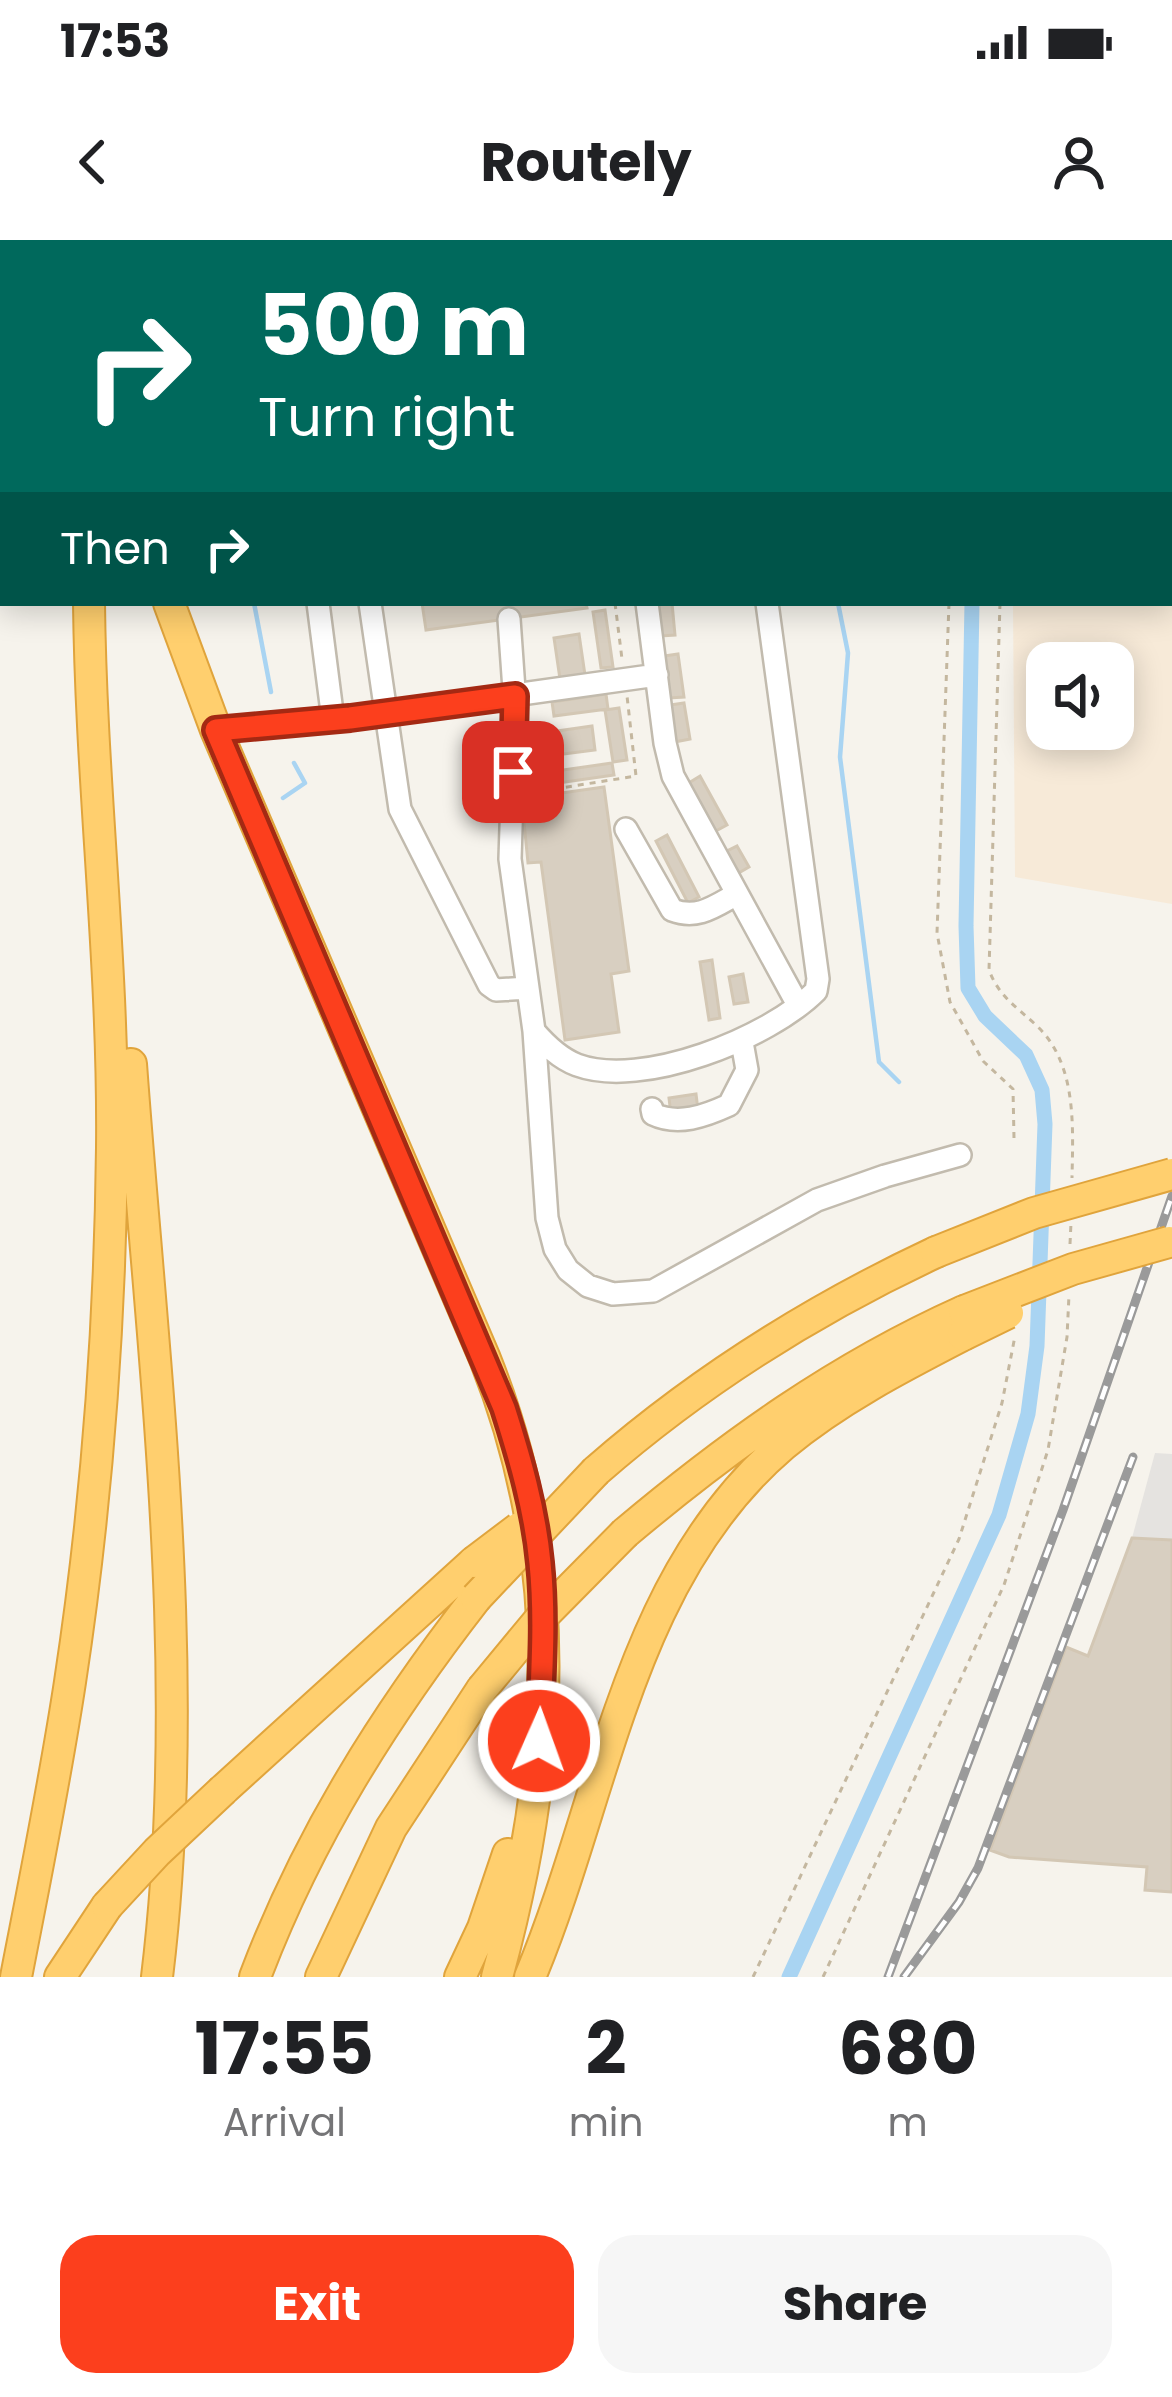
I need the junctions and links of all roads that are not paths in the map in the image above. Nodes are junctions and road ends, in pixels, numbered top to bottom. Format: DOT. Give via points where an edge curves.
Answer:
graph roads {
  1 [pos="92,606"];
  2 [pos="92,606"];
  3 [pos="171,606"];
  4 [pos="182,606"];
  5 [pos="318,606"];
  6 [pos="370,606"];
  7 [pos="647,606"];
  8 [pos="766,606"];
  9 [pos="509,619"];
  10 [pos="657,675"];
  11 [pos="515,696"];
  12 [pos="385,714"];
  13 [pos="333,720"];
  14 [pos="214,724"];
  15 [pos="626,829"];
  16 [pos="737,894"];
  17 [pos="528,988"];
  18 [pos="798,1006"];
  19 [pos="533,1031"];
  20 [pos="742,1042"];
  21 [pos="652,1109"];
  22 [pos="960,1155"];
  23 [pos="1172,1174"];
  24 [pos="1172,1242"];
  25 [pos="964,1323"];
  26 [pos="596,1471"];
  27 [pos="541,1698"];
  28 [pos="16,1977"];
  29 [pos="60,1977"];
  30 [pos="157,1977"];
  31 [pos="255,1977"];
  32 [pos="320,1977"];
  33 [pos="460,1977"];
  34 [pos="497,1977"];
  35 [pos="530,1977"];
  1 -- 28 [label="highway" via="112,1028 106,1337 76,1637"];
  2 -- 30 [label="highway" via="170,1610 170,1795"];
  3 -- 14 [label="highway"];
  4 -- 14 [label="highway"];
  5 -- 13 [label="lane"];
  6 -- 12 [label="lane"];
  7 -- 10 [label="lane"];
  8 -- 18 [label="lane" via="818,979"];
  9 -- 11 [label="lane"];
  10 -- 11 [label="lane"];
  10 -- 16 [label="lane" via="673,776"];
  11 -- 12 [label="lane"];
  11 -- 17 [label="lane" via="510,859"];
  12 -- 13 [label="lane"];
  12 -- 17 [label="lane" via="400,809 447,908 490,988"];
  13 -- 14 [label="lane"];
  14 -- 27 [label="highway" via="504,1408 540,1563"];
  15 -- 16 [label="lane" via="672,910 702,913"];
  16 -- 18 [label="lane"];
  17 -- 19 [label="lane"];
  18 -- 20 [label="lane"];
  19 -- 20 [label="lane" via="568,1060 605,1071"];
  19 -- 22 [label="lane" via="550,1237 568,1270 601,1291 652,1291 818,1200"];
  20 -- 21 [label="lane" via="747,1070 729,1105 668,1121"];
  23 -- 26 [label="highway, bridge" via="1034,1213 842,1298 675,1406"];
  24 -- 25 [label="highway, bridge" via="1096,1262"];
  25 -- 32 [label="highway, bridge" via="882,1350 773,1416 690,1477 558,1599 482,1689 391,1828"];
  25 -- 35 [label="highway" via="803,1430 745,1481 700,1537 644,1643"];
  26 -- 29 [label="highway, bridge" via="474,1562 223,1790 107,1906"];
  26 -- 31 [label="highway, bridge" via="476,1598 413,1680 339,1797"];
  27 -- 33 [label="highway" via="505,1865"];
  27 -- 34 [label="highway" via="538,1783"];
}
